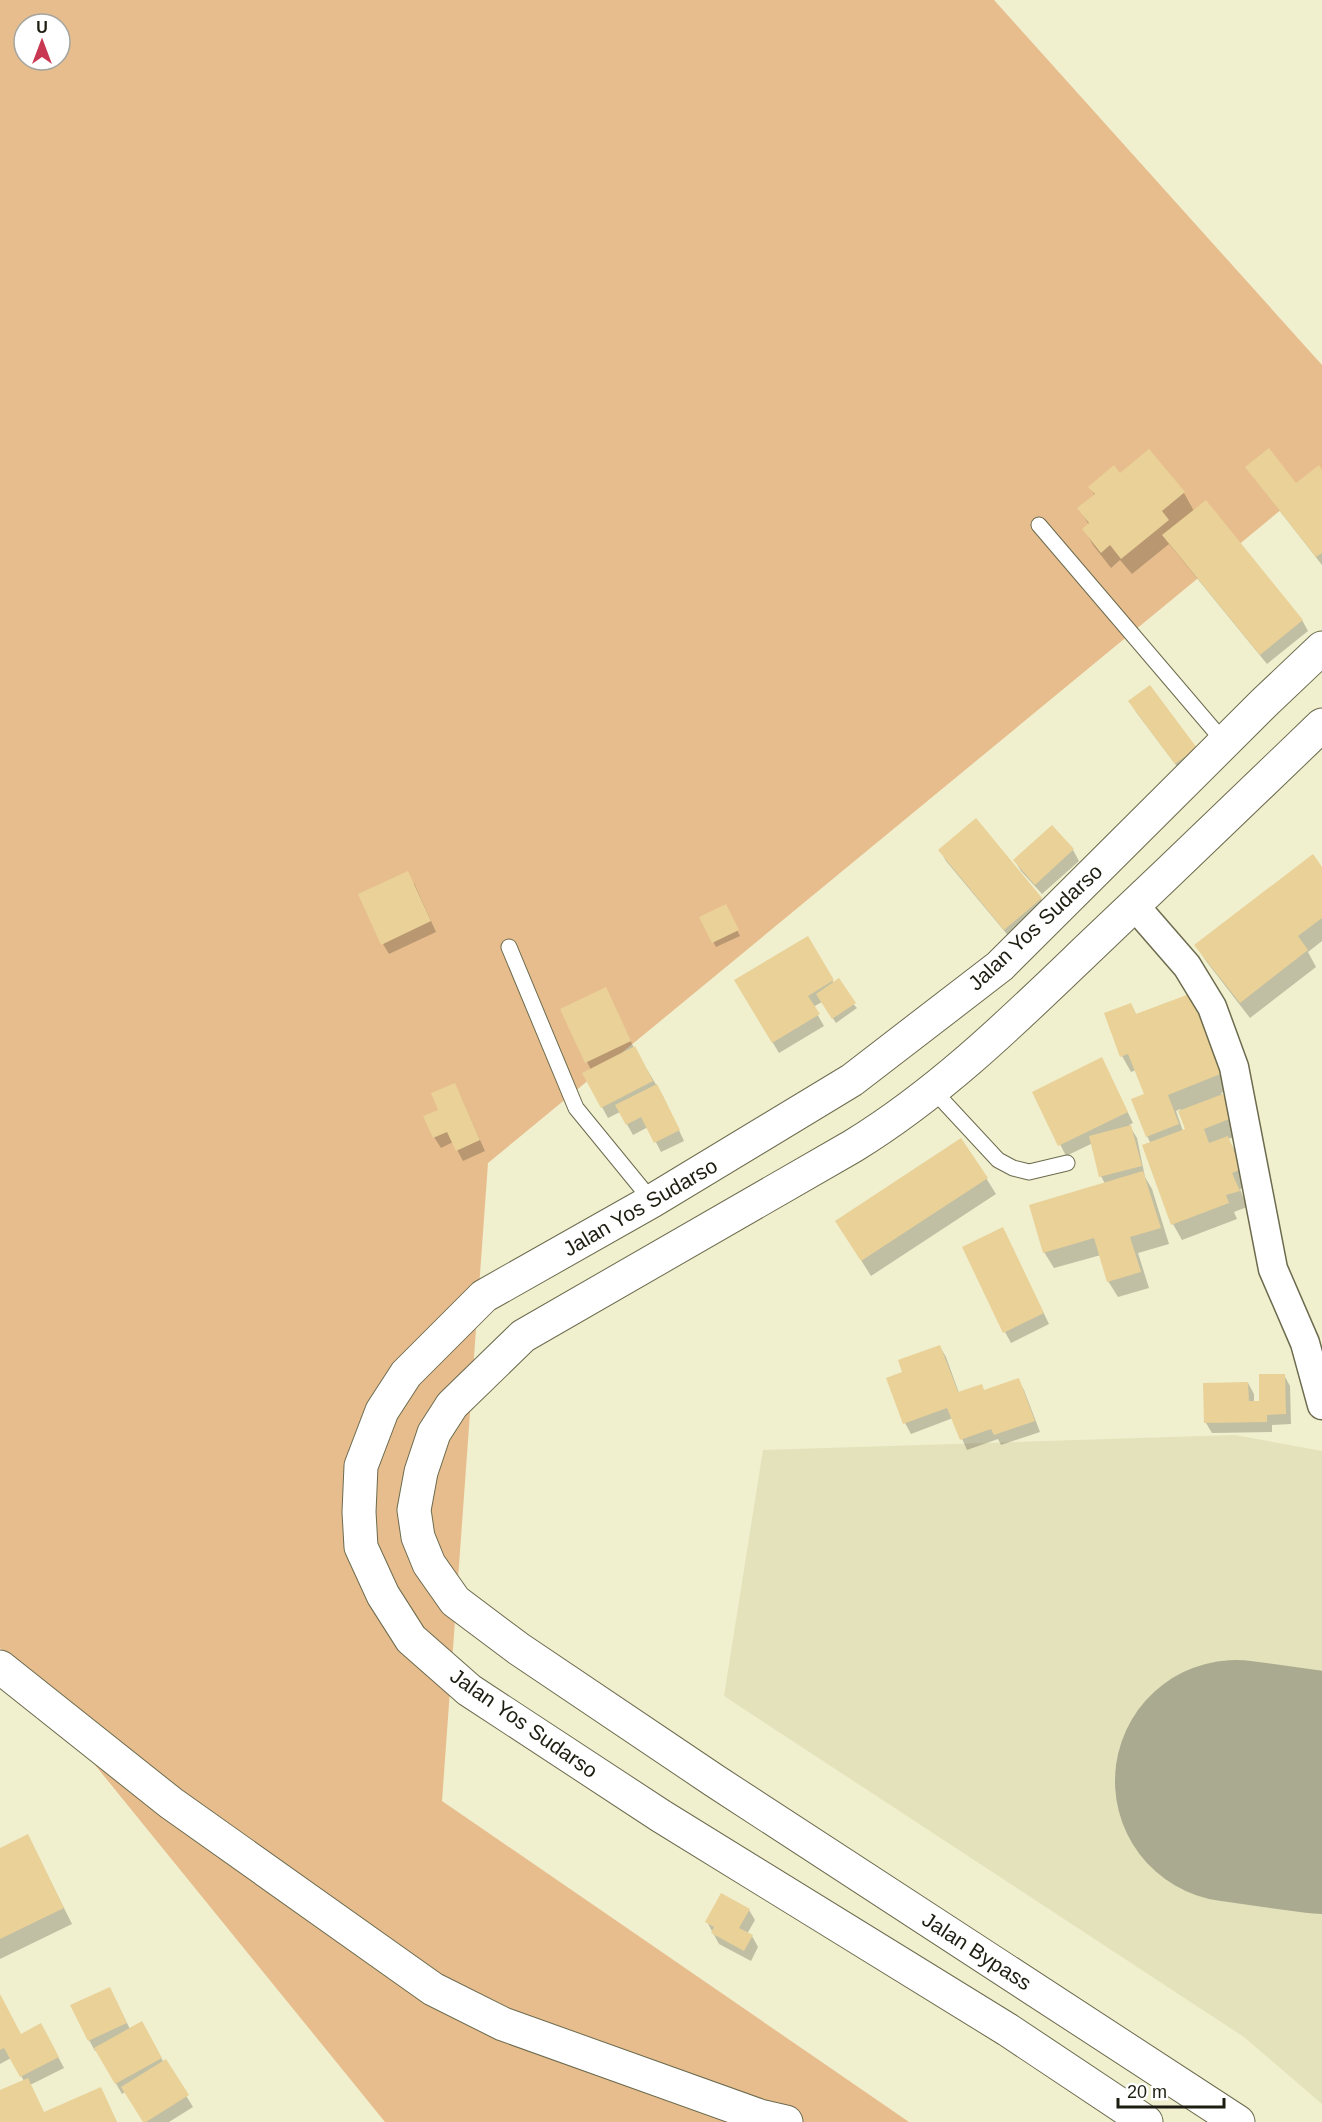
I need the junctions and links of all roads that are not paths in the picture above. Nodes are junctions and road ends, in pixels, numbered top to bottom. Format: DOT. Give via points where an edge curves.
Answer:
graph roads {
  1 [pos="1039,525"];
  2 [pos="1322,648"];
  3 [pos="1322,725"];
  4 [pos="1225,743"];
  5 [pos="1134,905"];
  6 [pos="509,947"];
  7 [pos="933,1090"];
  8 [pos="1067,1163"];
  9 [pos="652,1201"];
  10 [pos="1322,1405"];
  11 [pos="0,1667"];
  12 [pos="786,2122"];
  13 [pos="1146,2122"];
  14 [pos="1238,2122"];
  1 -- 4 [label="lane"];
  2 -- 4 [label="main road, Jalan Yos Sudarso"];
  3 -- 5 [label="main road"];
  4 -- 9 [label="main road, Jalan Yos Sudarso" via="1000,966 852,1080"];
  5 -- 7 [label="main road"];
  5 -- 10 [label="street" via="1187,966 1216,1017 1234,1067 1273,1269 1305,1343"];
  6 -- 9 [label="lane" via="576,1108"];
  7 -- 8 [label="lane" via="998,1160 1029,1172"];
  7 -- 14 [label="main road, Jalan Bypass" via="853,1146 523,1336 452,1405 434,1432 414,1510 418,1538 429,1564 455,1601 519,1649"];
  9 -- 13 [label="main road, Jalan Yos Sudarso" via="484,1296 406,1374 382,1411 361,1466 361,1547 383,1595 411,1639 469,1690 661,1816 1008,2030"];
  11 -- 12 [label="main road" via="171,1803 433,1989 503,2024"];
}
